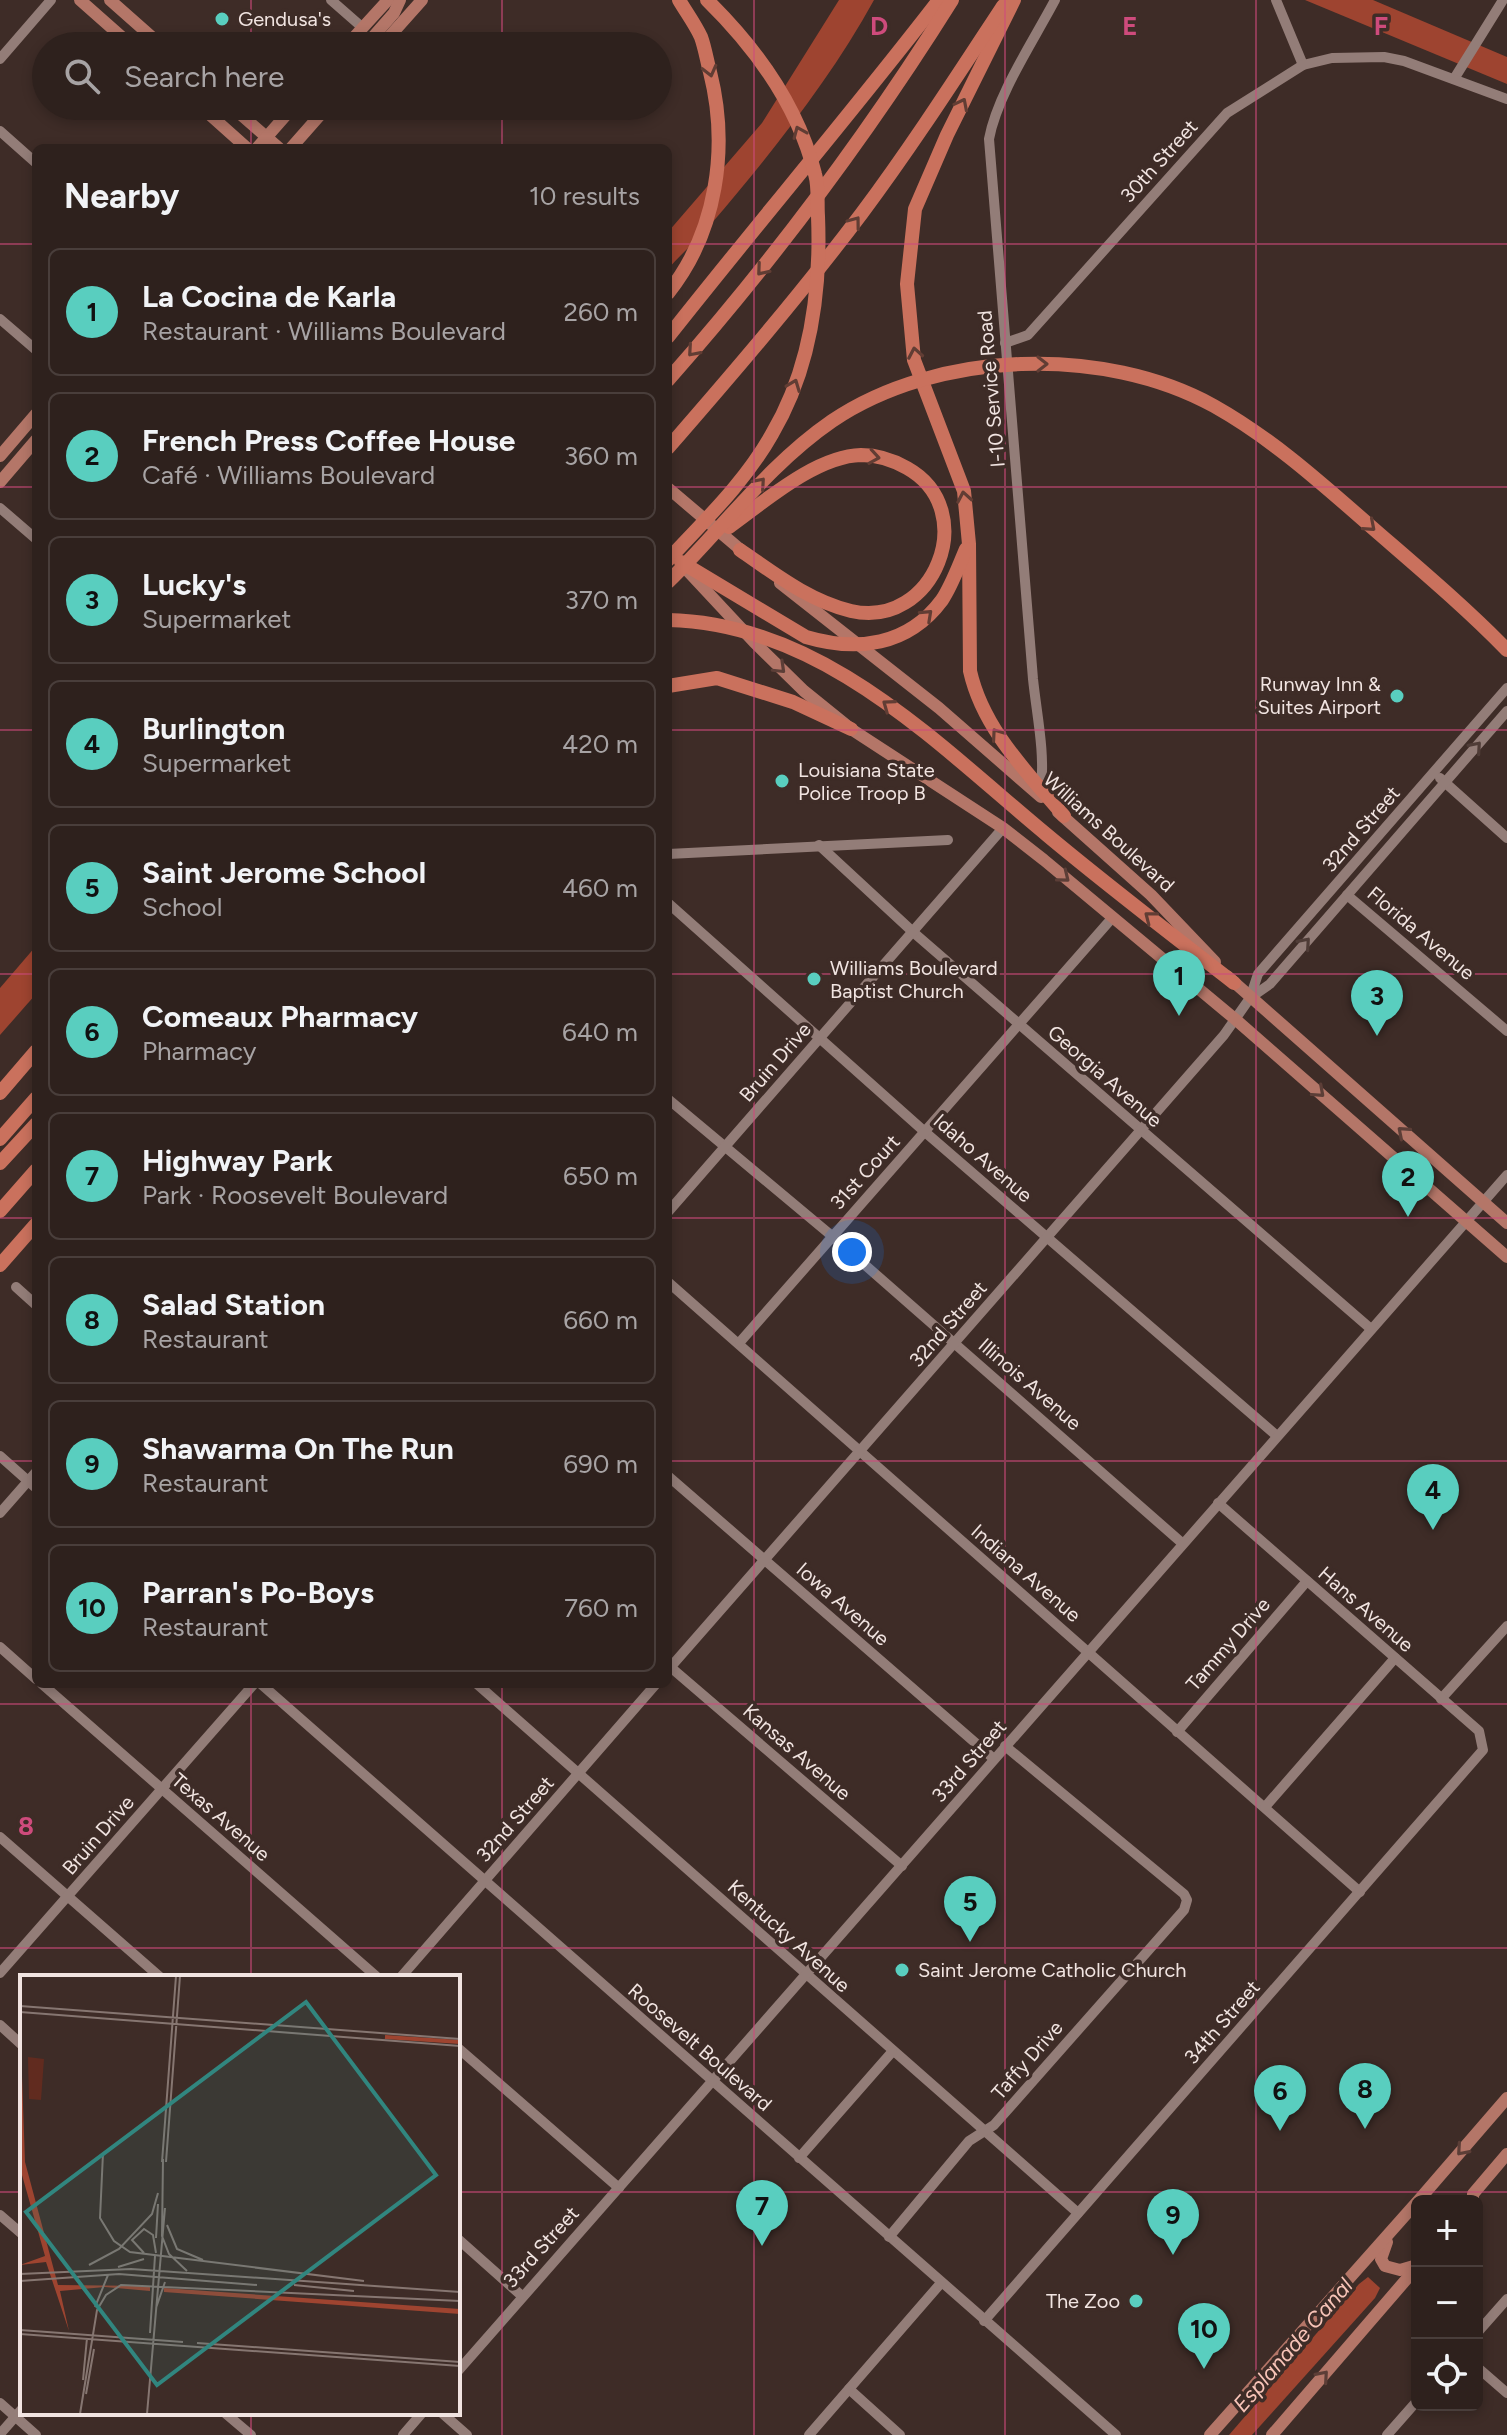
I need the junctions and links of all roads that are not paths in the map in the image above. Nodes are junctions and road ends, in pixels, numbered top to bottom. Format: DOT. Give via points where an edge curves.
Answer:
graph roads {
  1 [pos="51,0"];
  2 [pos="80,0"];
  3 [pos="110,0"];
  4 [pos="331,0"];
  5 [pos="388,0"];
  6 [pos="400,0"];
  7 [pos="422,0"];
  8 [pos="679,0"];
  9 [pos="707,0"];
  10 [pos="939,0"];
  11 [pos="952,0"];
  12 [pos="1006,0"];
  13 [pos="1014,0"];
  14 [pos="1055,0"];
  15 [pos="1276,0"];
  16 [pos="1503,0"];
  17 [pos="363,28"];
  18 [pos="116,32"];
  19 [pos="146,32"];
  20 [pos="359,32"];
  21 [pos="377,32"];
  22 [pos="393,32"];
  23 [pos="0,59"];
  24 [pos="1303,65"];
  25 [pos="1457,74"];
  26 [pos="1507,99"];
  27 [pos="216,120"];
  28 [pos="247,120"];
  29 [pos="281,120"];
  30 [pos="316,120"];
  31 [pos="0,131"];
  32 [pos="266,137"];
  33 [pos="243,144"];
  34 [pos="260,144"];
  35 [pos="274,144"];
  36 [pos="295,144"];
  37 [pos="32,159"];
  38 [pos="672,286"];
  39 [pos="0,319"];
  40 [pos="672,332"];
  41 [pos="1005,343"];
  42 [pos="32,347"];
  43 [pos="672,375"];
  44 [pos="32,407"];
  45 [pos="32,419"];
  46 [pos="672,443"];
  47 [pos="0,444"];
  48 [pos="32,445"];
  49 [pos="0,456"];
  50 [pos="0,482"];
  51 [pos="672,491"];
  52 [pos="0,508"];
  53 [pos="32,536"];
  54 [pos="709,542"];
  55 [pos="969,544"];
  56 [pos="740,550"];
  57 [pos="672,556"];
  58 [pos="672,558"];
  59 [pos="672,558"];
  60 [pos="672,578"];
  61 [pos="1470,613"];
  62 [pos="672,620"];
  63 [pos="1507,636"];
  64 [pos="858,645"];
  65 [pos="1507,650"];
  66 [pos="672,685"];
  67 [pos="1507,688"];
  68 [pos="1507,711"];
  69 [pos="851,729"];
  70 [pos="1433,773"];
  71 [pos="1444,783"];
  72 [pos="1041,789"];
  73 [pos="1064,816"];
  74 [pos="1003,828"];
  75 [pos="1507,838"];
  76 [pos="948,840"];
  77 [pos="819,845"];
  78 [pos="672,854"];
  79 [pos="1355,862"];
  80 [pos="1367,872"];
  81 [pos="1347,895"];
  82 [pos="672,907"];
  83 [pos="1113,917"];
  84 [pos="913,932"];
  85 [pos="1234,983"];
  86 [pos="1250,998"];
  87 [pos="1235,1019"];
  88 [pos="1019,1025"];
  89 [pos="1507,1031"];
  90 [pos="820,1039"];
  91 [pos="32,1056"];
  92 [pos="0,1093"];
  93 [pos="672,1102"];
  94 [pos="32,1103"];
  95 [pos="32,1128"];
  96 [pos="1141,1130"];
  97 [pos="925,1132"];
  98 [pos="0,1139"];
  99 [pos="724,1148"];
  100 [pos="0,1163"];
  101 [pos="32,1175"];
  102 [pos="1507,1175"];
  103 [pos="1483,1202"];
  104 [pos="672,1207"];
  105 [pos="0,1211"];
  106 [pos="1466,1222"];
  107 [pos="1507,1223"];
  108 [pos="32,1229"];
  109 [pos="832,1236"];
  110 [pos="1047,1238"];
  111 [pos="1507,1257"];
  112 [pos="0,1265"];
  113 [pos="672,1285"];
  114 [pos="16,1287"];
  115 [pos="32,1301"];
  116 [pos="1371,1329"];
  117 [pos="740,1342"];
  118 [pos="955,1343"];
  119 [pos="1277,1436"];
  120 [pos="860,1450"];
  121 [pos="0,1456"];
  122 [pos="672,1480"];
  123 [pos="32,1485"];
  124 [pos="1218,1503"];
  125 [pos="0,1513"];
  126 [pos="1182,1543"];
  127 [pos="764,1560"];
  128 [pos="1307,1581"];
  129 [pos="1507,1626"];
  130 [pos="0,1647"];
  131 [pos="1087,1651"];
  132 [pos="1395,1658"];
  133 [pos="672,1665"];
  134 [pos="672,1671"];
  135 [pos="32,1675"];
  136 [pos="47,1688"];
  137 [pos="251,1688"];
  138 [pos="266,1688"];
  139 [pos="482,1688"];
  140 [pos="652,1688"];
  141 [pos="1441,1699"];
  142 [pos="1177,1732"];
  143 [pos="1484,1745"];
  144 [pos="1005,1746"];
  145 [pos="994,1759"];
  146 [pos="578,1773"];
  147 [pos="162,1790"];
  148 [pos="1265,1807"];
  149 [pos="0,1837"];
  150 [pos="902,1866"];
  151 [pos="484,1881"];
  152 [pos="1360,1892"];
  153 [pos="68,1897"];
  154 [pos="0,1973"];
  155 [pos="158,1975"];
  156 [pos="375,1975"];
  157 [pos="403,1975"];
  158 [pos="806,1975"];
  159 [pos="0,2025"];
  160 [pos="20,2043"];
  161 [pos="460,2050"];
  162 [pos="892,2052"];
  163 [pos="712,2082"];
  164 [pos="1507,2101"];
  165 [pos="984,2133"];
  166 [pos="1507,2154"];
  167 [pos="799,2158"];
  168 [pos="1507,2165"];
  169 [pos="619,2188"];
  170 [pos="1423,2195"];
  171 [pos="1473,2195"];
  172 [pos="1480,2195"];
  173 [pos="1411,2209"];
  174 [pos="1411,2210"];
  175 [pos="1078,2213"];
  176 [pos="0,2215"];
  177 [pos="20,2232"];
  178 [pos="889,2237"];
  179 [pos="460,2241"];
  180 [pos="1411,2267"];
  181 [pos="1416,2267"];
  182 [pos="941,2283"];
  183 [pos="522,2296"];
  184 [pos="1507,2299"];
  185 [pos="984,2321"];
  186 [pos="1483,2326"];
  187 [pos="460,2369"];
  188 [pos="1483,2372"];
  189 [pos="849,2389"];
  190 [pos="1507,2393"];
  191 [pos="0,2403"];
  192 [pos="1411,2408"];
  193 [pos="19,2413"];
  194 [pos="21,2415"];
  195 [pos="227,2415"];
  196 [pos="420,2415"];
  197 [pos="444,2415"];
  198 [pos="0,2434"];
  199 [pos="36,2435"];
  200 [pos="251,2435"];
  201 [pos="403,2435"];
  202 [pos="467,2435"];
  203 [pos="809,2435"];
  204 [pos="900,2435"];
  205 [pos="1116,2435"];
  206 [pos="1210,2435"];
  207 [pos="1272,2435"];
  208 [pos="1387,2435"];
  1 -- 23 [label="street"];
  2 -- 18 [label="main road"];
  3 -- 19 [label="main road"];
  4 -- 17 [label="street"];
  5 -- 17 [label="main road"];
  6 -- 21 [label="main road"];
  7 -- 22 [label="main road"];
  8 -- 38 [label="highway, one-way" via="701,38 716,98 720,153 706,220"];
  57 -- 9 [label="highway, one-way" via="745,476 774,432 805,355 820,250 816,176 799,128 773,78"];
  10 -- 40 [label="highway"];
  11 -- 43 [label="highway, one-way" via="773,256"];
  46 -- 12 [label="highway, one-way" via="755,349 871,201"];
  55 -- 13 [label="highway, one-way" via="964,491 914,360 907,284 915,209"];
  14 -- 41 [label="street, I-10 Service Road" via="1002,101 989,139"];
  15 -- 24 [label="street"];
  16 -- 25 [label="street"];
  17 -- 20 [label="main road"];
  24 -- 25 [label="street" via="1332,58 1384,57"];
  24 -- 41 [label="street, 30th Street" via="1227,113 1028,335"];
  25 -- 26 [label="street"];
  27 -- 33 [label="main road"];
  28 -- 32 [label="main road"];
  29 -- 32 [label="main road"];
  30 -- 36 [label="main road"];
  31 -- 37 [label="street"];
  32 -- 34 [label="main road"];
  32 -- 35 [label="main road"];
  39 -- 42 [label="street"];
  41 -- 72 [label="street, I-10 Service Road" via="1033,679 1044,752"];
  44 -- 47 [label="main road"];
  45 -- 49 [label="main road"];
  48 -- 50 [label="main road"];
  51 -- 56 [label="main road, Williams Boulevard"];
  52 -- 53 [label="street"];
  54 -- 56 [label="highway, one-way" via="806,474 858,455 895,462 927,483 941,504 944,547 939,563 926,585 896,608 880,613 851,611 799,590"];
  54 -- 60 [label="highway"];
  54 -- 61 [label="highway, one-way" via="770,471 832,421 927,378 980,367 1044,363 1117,372 1213,405 1279,448"];
  64 -- 55 [label="highway, one-way" via="900,637 929,615 944,598"];
  72 -- 55 [label="highway, one-way" via="993,728 974,690"];
  56 -- 64 [label="main road, Williams Boulevard"];
  58 -- 64 [label="highway" via="806,637"];
  59 -- 69 [label="main road, one-way" via="804,691"];
  61 -- 63 [label="highway"];
  61 -- 65 [label="highway"];
  85 -- 62 [label="highway, one-way" via="912,722 839,672 774,641 722,626"];
  64 -- 73 [label="main road, Williams Boulevard"];
  66 -- 69 [label="highway" via="717,678 793,702"];
  67 -- 70 [label="street, 32nd Street"];
  71 -- 68 [label="street, 32nd Street, one-way"];
  69 -- 74 [label="main road"];
  70 -- 71 [label="street"];
  70 -- 79 [label="street, 32nd Street"];
  71 -- 75 [label="street"];
  71 -- 80 [label="street, 32nd Street"];
  72 -- 73 [label="highway"];
  73 -- 85 [label="main road, Williams Boulevard" via="1151,895"];
  74 -- 83 [label="main road, one-way"];
  74 -- 84 [label="street, Bruin Drive"];
  76 -- 77 [label="street"];
  77 -- 78 [label="street"];
  77 -- 84 [label="street, Georgia Avenue"];
  79 -- 80 [label="street"];
  79 -- 86 [label="street, 32nd Street" via="1258,974"];
  80 -- 81 [label="street, 32nd Street"];
  86 -- 81 [label="street, 32nd Street, one-way" via="1270,984"];
  81 -- 89 [label="street, Florida Avenue"];
  82 -- 90 [label="street, Idaho Avenue"];
  83 -- 87 [label="main road"];
  83 -- 88 [label="street, 31st Court"];
  84 -- 88 [label="street, Georgia Avenue"];
  84 -- 90 [label="street, Bruin Drive"];
  85 -- 86 [label="main road, Williams Boulevard"];
  86 -- 87 [label="street, 32nd Street"];
  103 -- 86 [label="main road, Williams Boulevard, one-way"];
  87 -- 96 [label="street, 32nd Street"];
  87 -- 106 [label="main road, one-way"];
  88 -- 96 [label="street, Georgia Avenue"];
  88 -- 97 [label="street, 31st Court"];
  90 -- 97 [label="street, Idaho Avenue"];
  90 -- 99 [label="street, Bruin Drive"];
  91 -- 92 [label="highway"];
  93 -- 99 [label="street, Illinois Avenue"];
  94 -- 98 [label="highway"];
  95 -- 100 [label="highway"];
  96 -- 110 [label="street, 32nd Street"];
  96 -- 116 [label="street, Georgia Avenue"];
  97 -- 109 [label="street, 31st Court"];
  97 -- 110 [label="street, Idaho Avenue"];
  99 -- 104 [label="street, Bruin Drive"];
  99 -- 109 [label="street, Illinois Avenue"];
  101 -- 105 [label="highway"];
  102 -- 103 [label="street, 33rd Street"];
  103 -- 106 [label="street, 33rd Street"];
  103 -- 107 [label="main road, Williams Boulevard"];
  106 -- 111 [label="main road"];
  106 -- 116 [label="street, 33rd Street"];
  108 -- 112 [label="highway"];
  109 -- 117 [label="street, 31st Court"];
  109 -- 118 [label="street, Illinois Avenue"];
  110 -- 118 [label="street, 32nd Street"];
  110 -- 119 [label="street, Idaho Avenue"];
  113 -- 117 [label="street, Indiana Avenue"];
  114 -- 115 [label="street"];
  116 -- 119 [label="street, 33rd Street"];
  117 -- 120 [label="street, Indiana Avenue"];
  118 -- 120 [label="street, 32nd Street"];
  118 -- 126 [label="street, Illinois Avenue"];
  119 -- 124 [label="street, 33rd Street"];
  120 -- 127 [label="street, 32nd Street"];
  120 -- 131 [label="street, Indiana Avenue"];
  121 -- 123 [label="street"];
  122 -- 127 [label="street, Iowa Avenue"];
  123 -- 125 [label="street"];
  124 -- 126 [label="street, 33rd Street"];
  124 -- 128 [label="street, Hans Avenue"];
  126 -- 131 [label="street, 33rd Street"];
  127 -- 133 [label="street, 32nd Street"];
  127 -- 145 [label="street, Iowa Avenue"];
  128 -- 132 [label="street, Hans Avenue"];
  128 -- 142 [label="street, Tammy Drive"];
  129 -- 141 [label="street"];
  130 -- 135 [label="street"];
  131 -- 142 [label="street, Indiana Avenue"];
  131 -- 144 [label="street, 33rd Street"];
  132 -- 141 [label="street, Hans Avenue"];
  132 -- 148 [label="street"];
  134 -- 150 [label="street, Kansas Avenue"];
  136 -- 147 [label="street, Texas Avenue"];
  137 -- 147 [label="street, Bruin Drive"];
  138 -- 151 [label="street, Roosevelt Boulevard"];
  139 -- 146 [label="street, Kentucky Avenue"];
  140 -- 146 [label="street, 32nd Street"];
  141 -- 143 [label="street, Hans Avenue" via="1479,1731"];
  142 -- 148 [label="street, Indiana Avenue"];
  143 -- 152 [label="street, 34th Street"];
  144 -- 145 [label="street, 33rd Street"];
  144 -- 165 [label="street, Taffy Drive" via="1187,1901"];
  145 -- 150 [label="street, 33rd Street"];
  146 -- 151 [label="street, 32nd Street"];
  146 -- 158 [label="street, Kentucky Avenue"];
  147 -- 153 [label="street, Bruin Drive"];
  147 -- 156 [label="street, Texas Avenue"];
  148 -- 152 [label="street, Indiana Avenue"];
  149 -- 153 [label="street"];
  150 -- 158 [label="street, 33rd Street"];
  151 -- 157 [label="street, 32nd Street"];
  151 -- 163 [label="street, Roosevelt Boulevard"];
  152 -- 175 [label="street, 34th Street"];
  153 -- 154 [label="street, Bruin Drive"];
  153 -- 155 [label="street"];
  158 -- 162 [label="street, Kentucky Avenue"];
  158 -- 163 [label="street, 33rd Street"];
  159 -- 160 [label="street"];
  161 -- 169 [label="street"];
  162 -- 165 [label="street, Kentucky Avenue"];
  162 -- 167 [label="street"];
  163 -- 167 [label="street, Roosevelt Boulevard"];
  163 -- 169 [label="street, 33rd Street"];
  164 -- 170 [label="main road, one-way"];
  165 -- 175 [label="street, Kentucky Avenue"];
  165 -- 178 [label="street, Taffy Drive" via="969,2141"];
  166 -- 171 [label="main road"];
  167 -- 178 [label="street, Roosevelt Boulevard"];
  168 -- 172 [label="main road"];
  169 -- 183 [label="street, 33rd Street"];
  173 -- 206 [label="main road"];
  174 -- 180 [label="main road" via="1381,2259 1393,2270"];
  175 -- 185 [label="street, 34th Street"];
  176 -- 177 [label="street"];
  178 -- 182 [label="street, Roosevelt Boulevard"];
  179 -- 183 [label="street"];
  207 -- 181 [label="main road, one-way"];
  182 -- 185 [label="street, Roosevelt Boulevard"];
  182 -- 189 [label="street"];
  183 -- 187 [label="street, 33rd Street"];
  184 -- 186 [label="street"];
  185 -- 205 [label="street, Roosevelt Boulevard"];
  188 -- 190 [label="street"];
  189 -- 203 [label="street"];
  189 -- 204 [label="street"];
  191 -- 193 [label="street"];
  192 -- 208 [label="street"];
  193 -- 198 [label="street"];
  194 -- 199 [label="street"];
  195 -- 200 [label="street"];
  196 -- 201 [label="street"];
  197 -- 202 [label="street"];
}
